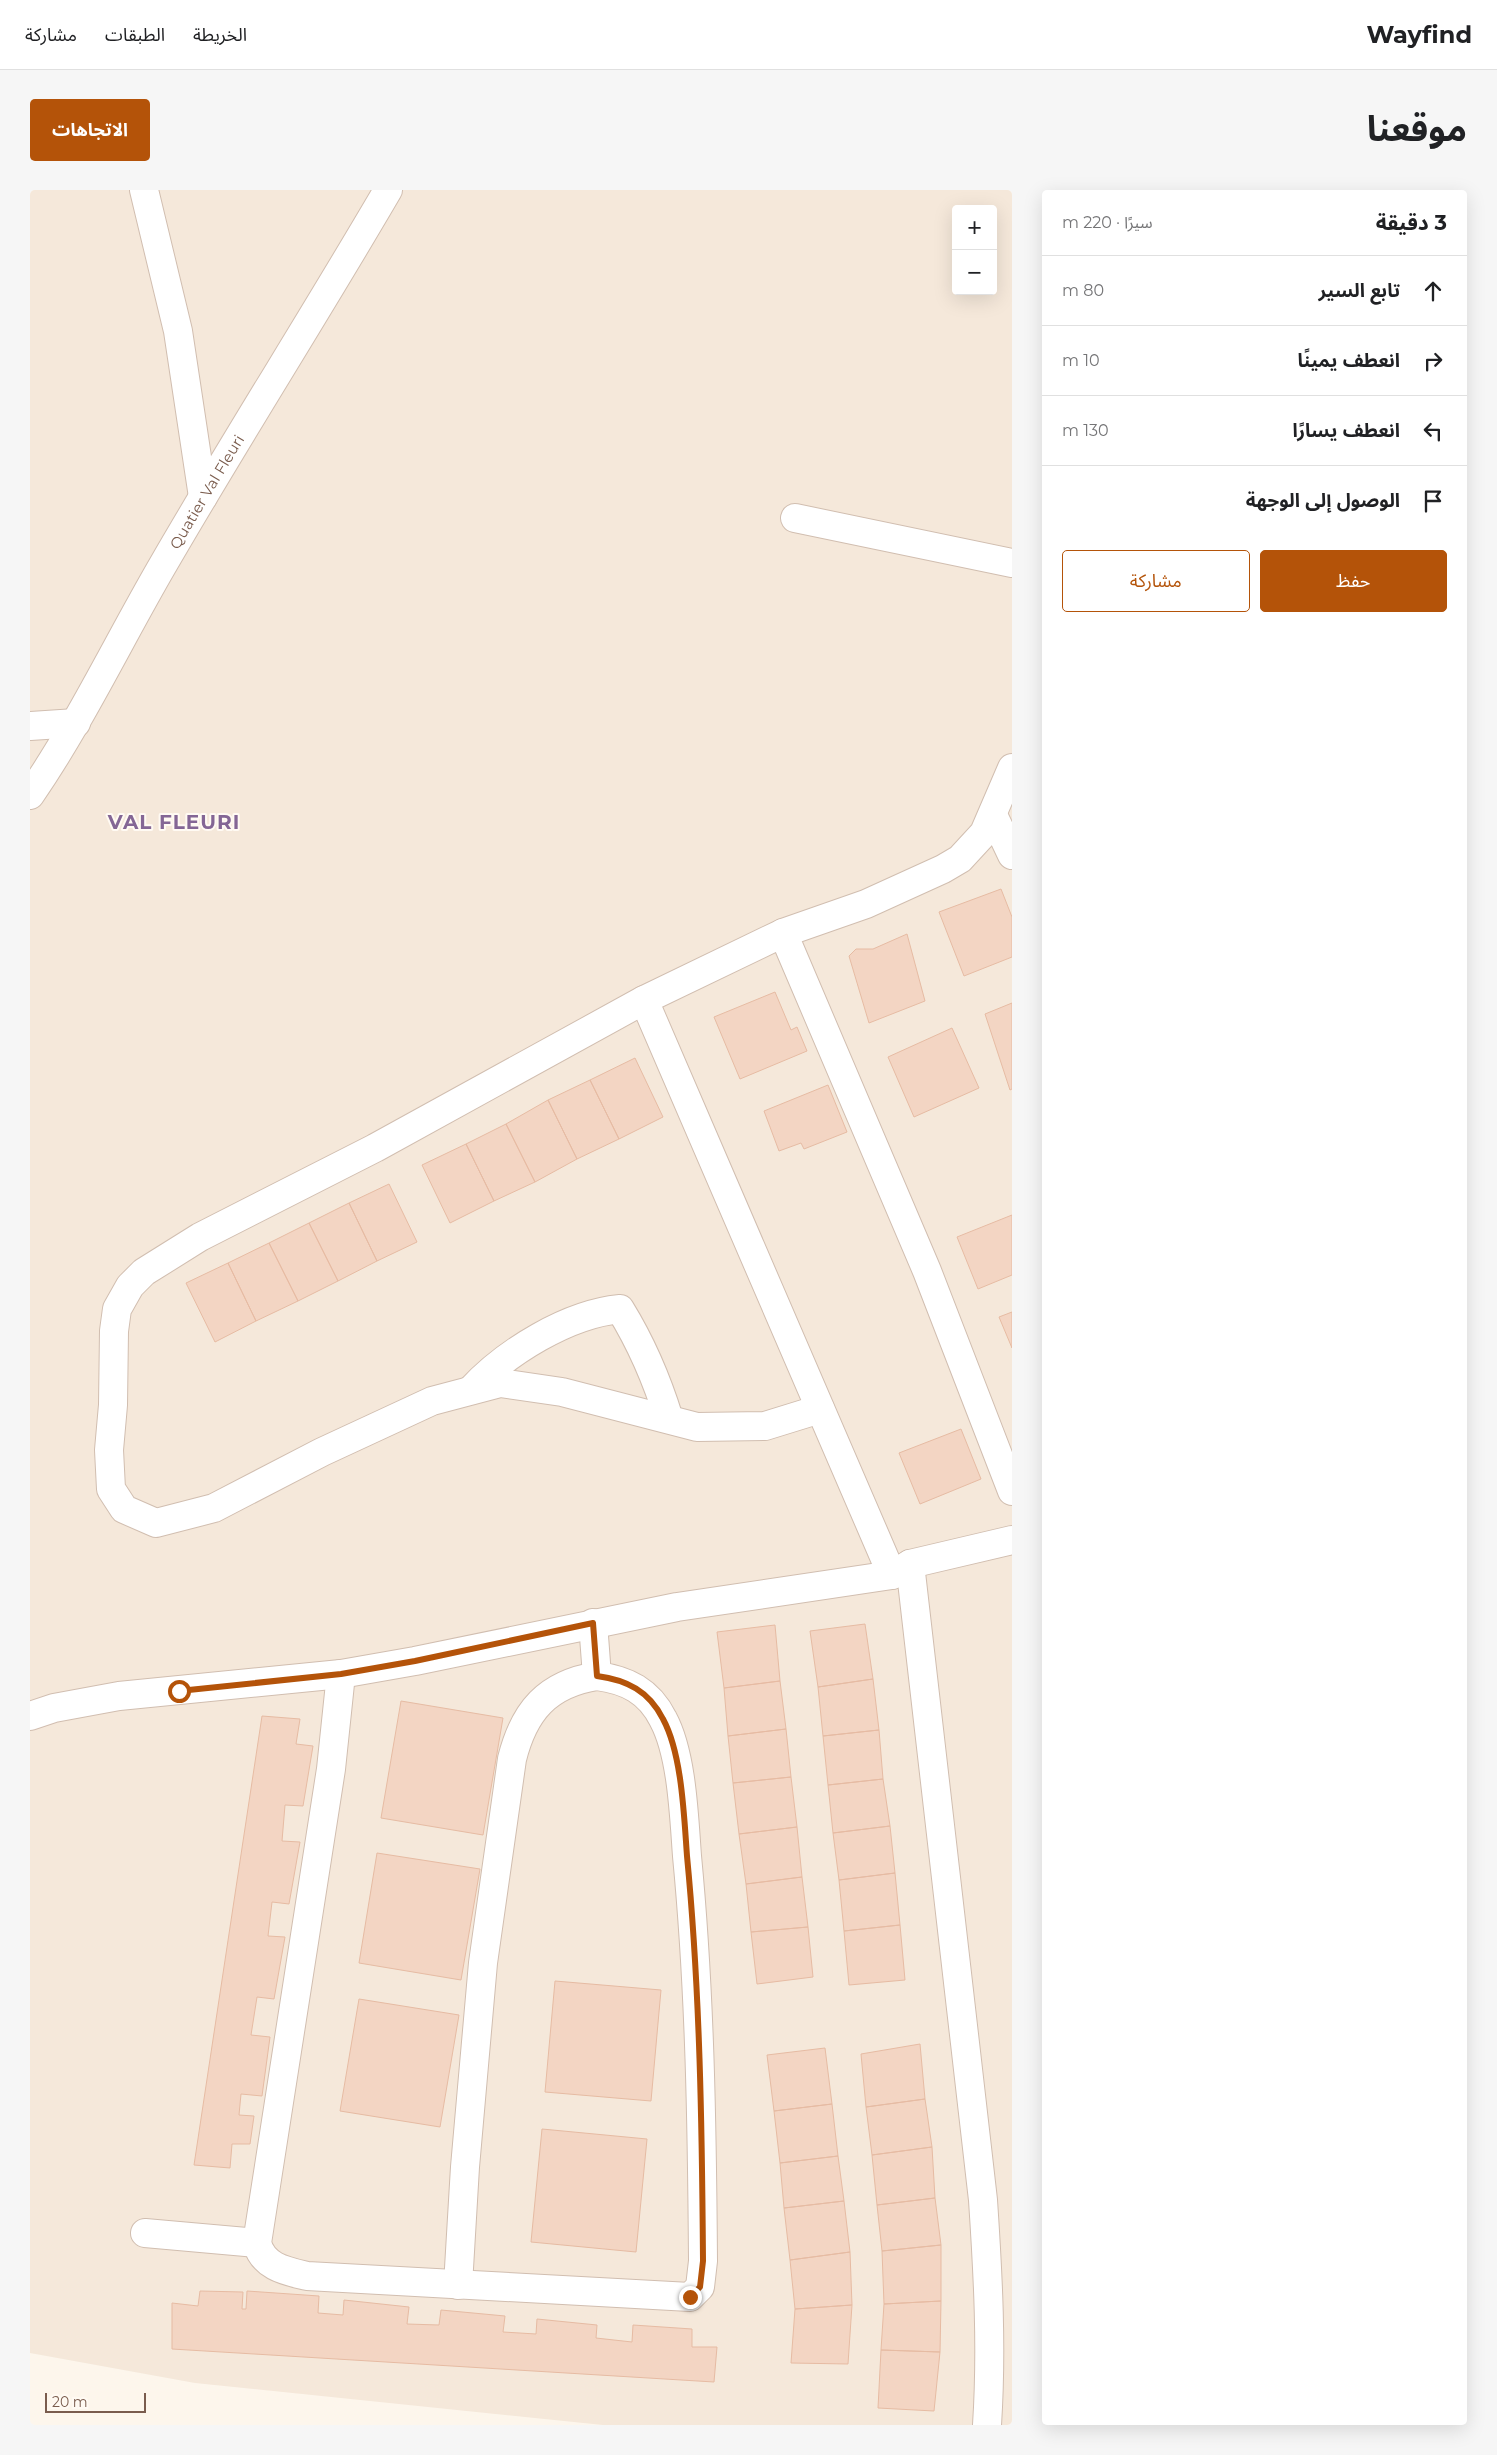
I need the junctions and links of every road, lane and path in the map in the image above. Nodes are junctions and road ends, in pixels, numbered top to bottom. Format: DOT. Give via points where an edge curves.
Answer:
graph roads {
  1 [pos="144,190"];
  2 [pos="388,190"];
  3 [pos="204,497"];
  4 [pos="795,518"];
  5 [pos="1012,563"];
  6 [pos="76,723"];
  7 [pos="30,726"];
  8 [pos="1012,768"];
  9 [pos="30,795"];
  10 [pos="993,814"];
  11 [pos="1012,855"];
  12 [pos="783,933"];
  13 [pos="644,1000"];
  14 [pos="470,1391"];
  15 [pos="820,1409"];
  16 [pos="669,1419"];
  17 [pos="1012,1491"];
  18 [pos="1012,1540"];
  19 [pos="901,1570"];
  20 [pos="593,1623"];
  21 [pos="341,1674"];
  22 [pos="597,1676"];
  23 [pos="30,1716"];
  24 [pos="145,2233"];
  25 [pos="257,2243"];
  26 [pos="458,2285"];
  27 [pos="987,2425"];
  1 -- 3 [label="street" via="178,331"];
  2 -- 3 [label="street, Quatier Val Fleuri"];
  3 -- 6 [label="street, Quatier Val Fleuri"];
  4 -- 5 [label="street"];
  6 -- 7 [label="street"];
  6 -- 9 [label="street, Quatier Val Fleuri"];
  8 -- 10 [label="street"];
  10 -- 11 [label="street"];
  10 -- 12 [label="street" via="974,847 943,869 866,904"];
  12 -- 13 [label="street"];
  12 -- 17 [label="street" via="923,1262"];
  13 -- 14 [label="street" via="375,1148 200,1237 144,1272 130,1286 117,1309 109,1450 111,1489 124,1509 156,1522 214,1508 322,1452 432,1401"];
  13 -- 15 [label="street"];
  14 -- 16 [label="street" via="500,1383 562,1392"];
  14 -- 16 [label="street" via="506,1358 548,1332 602,1311 620,1309 635,1333"];
  15 -- 16 [label="street" via="765,1426 697,1427"];
  15 -- 19 [label="street"];
  18 -- 19 [label="street"];
  19 -- 20 [label="street"];
  19 -- 27 [label="street" via="983,2200 990,2306"];
  20 -- 21 [label="street"];
  20 -- 22 [label="street"];
  21 -- 23 [label="street" via="119,1696 54,1708"];
  21 -- 25 [label="street" via="330,1769"];
  22 -- 26 [label="street" via="564,1684 538,1704 521,1732 512,1759 483,1963"];
  22 -- 26 [label="street" via="621,1680 642,1691 663,1718 672,1738 683,1810 696,1953 702,2087 703,2261 700,2287 690,2297"];
  24 -- 25 [label="street"];
  25 -- 26 [label="street" via="266,2261 307,2276"];
}
